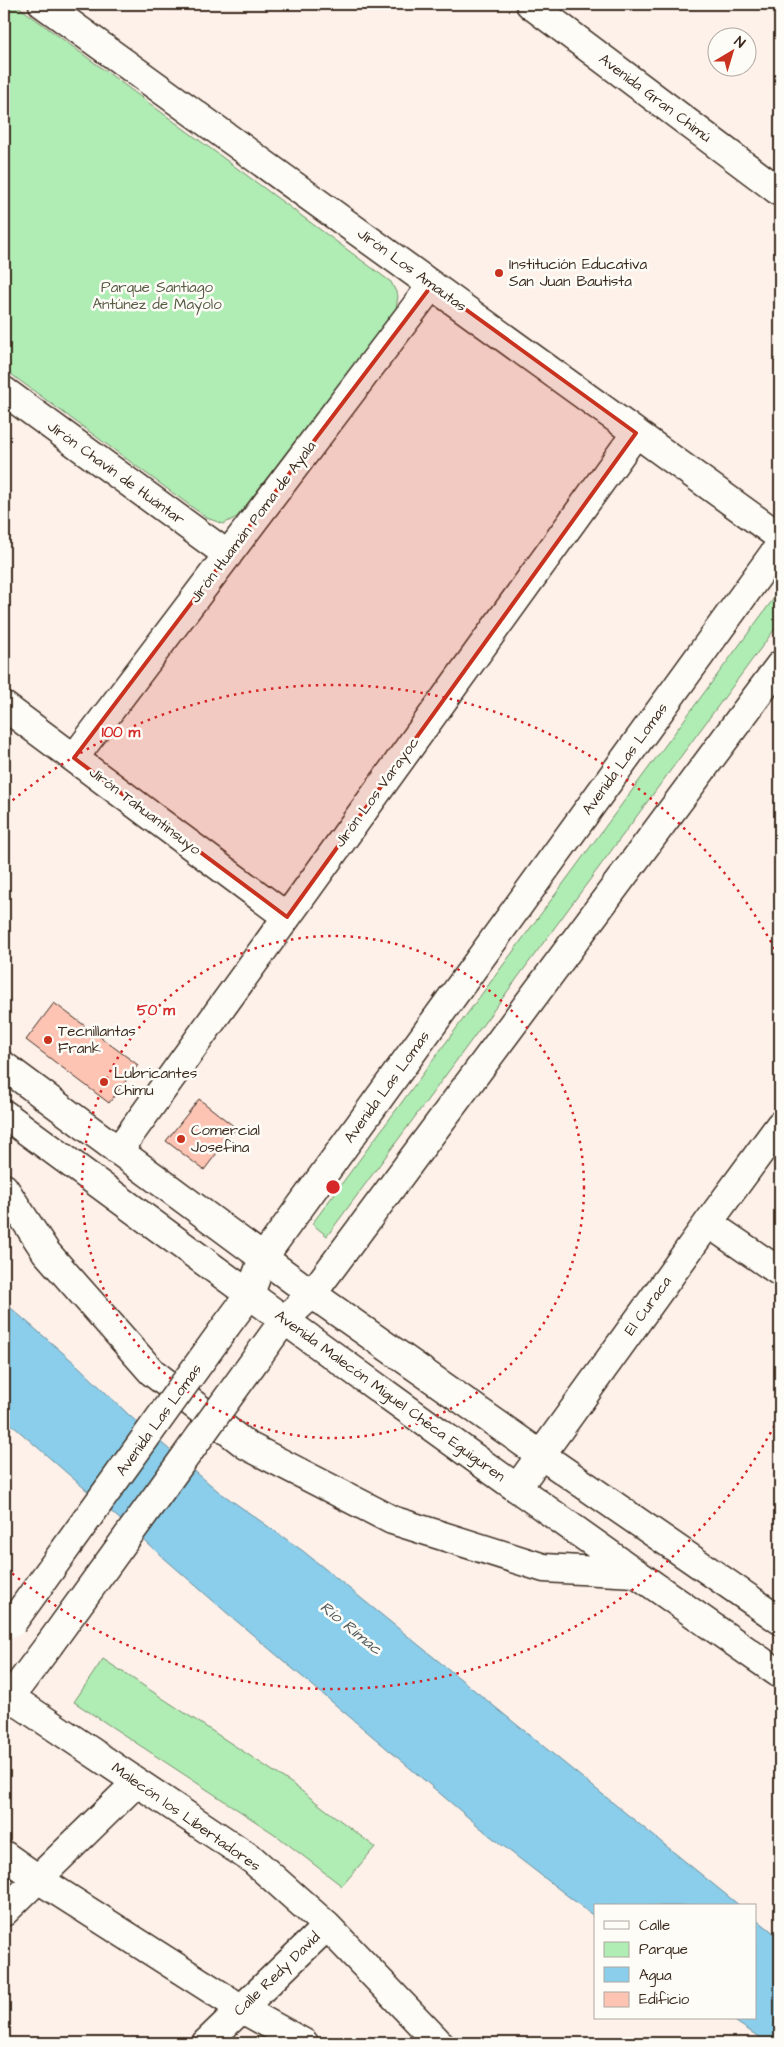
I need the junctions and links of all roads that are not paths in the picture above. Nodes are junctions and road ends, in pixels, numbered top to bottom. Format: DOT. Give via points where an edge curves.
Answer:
graph roads {
  1 [pos="43,4"];
  2 [pos="530,4"];
  3 [pos="780,192"];
  4 [pos="432,285"];
  5 [pos="4,391"];
  6 [pos="636,433"];
  7 [pos="780,537"];
  8 [pos="780,545"];
  9 [pos="228,555"];
  10 [pos="780,665"];
  11 [pos="4,706"];
  12 [pos="74,758"];
  13 [pos="287,917"];
  14 [pos="4,1066"];
  15 [pos="4,1114"];
  16 [pos="780,1125"];
  17 [pos="118,1151"];
  18 [pos="4,1188"];
  19 [pos="708,1223"];
  20 [pos="264,1258"];
  21 [pos="780,1272"];
  22 [pos="250,1294"];
  23 [pos="312,1294"];
  24 [pos="284,1320"];
  25 [pos="540,1455"];
  26 [pos="517,1488"];
  27 [pos="635,1573"];
  28 [pos="780,1620"];
  29 [pos="8,1629"];
  30 [pos="780,1674"];
  31 [pos="7,1695"];
  32 [pos="138,1782"];
  33 [pos="4,1855"];
  34 [pos="38,1879"];
  35 [pos="4,1912"];
  36 [pos="327,1926"];
  37 [pos="242,2009"];
  38 [pos="206,2043"];
  39 [pos="304,2043"];
  40 [pos="439,2043"];
  1 -- 4 [label="main road, Jirón Los Amautas"];
  2 -- 3 [label="main road, Avenida Gran Chimú"];
  4 -- 6 [label="main road, Jirón Los Amautas"];
  4 -- 9 [label="main road, Jirón Huamán Poma de Ayala"];
  5 -- 9 [label="main road, Jirón Chavín de Huántar"];
  6 -- 7 [label="main road, Jirón Los Amautas"];
  6 -- 13 [label="main road, Jirón Los Varayoc"];
  8 -- 20 [label="main road, Avenida Las Lomas"];
  9 -- 12 [label="main road, Jirón Huamán Poma de Ayala"];
  10 -- 23 [label="main road"];
  11 -- 12 [label="main road, Jirón Tahuantinsuyo"];
  12 -- 13 [label="main road, Jirón Tahuantinsuyo"];
  13 -- 17 [label="main road, Jirón Los Varayoc"];
  14 -- 17 [label="main road"];
  15 -- 22 [label="main road, Avenida Malecón Miguel Checa Eguiguren"];
  16 -- 19 [label="main road, El Curaca"];
  17 -- 20 [label="main road"];
  18 -- 27 [label="main road" via="46,1252 152,1372 246,1445 392,1520 544,1568"];
  19 -- 21 [label="main road"];
  19 -- 25 [label="main road, El Curaca"];
  20 -- 22 [label="main road, Avenida Las Lomas"];
  20 -- 23 [label="main road"];
  22 -- 24 [label="main road, Avenida Malecón Miguel Checa Eguiguren"];
  22 -- 29 [label="main road, Avenida Las Lomas, bridge"];
  23 -- 24 [label="main road"];
  23 -- 25 [label="main road"];
  24 -- 26 [label="main road, Avenida Malecón Miguel Checa Eguiguren"];
  24 -- 31 [label="main road, bridge" via="48,1646"];
  25 -- 26 [label="main road, El Curaca"];
  25 -- 28 [label="main road"];
  26 -- 27 [label="main road, Avenida Malecón Miguel Checa Eguiguren"];
  27 -- 30 [label="main road, Avenida Malecón Miguel Checa Eguiguren"];
  31 -- 32 [label="main road, Malecón los Libertadores"];
  32 -- 34 [label="main road"];
  32 -- 36 [label="main road, Malecón los Libertadores" via="253,1860"];
  33 -- 34 [label="main road"];
  34 -- 35 [label="main road"];
  34 -- 37 [label="main road"];
  36 -- 37 [label="main road, Calle Redy David"];
  36 -- 40 [label="main road, Malecón los Libertadores"];
  37 -- 38 [label="main road, Calle Redy David"];
  37 -- 39 [label="main road"];
}
